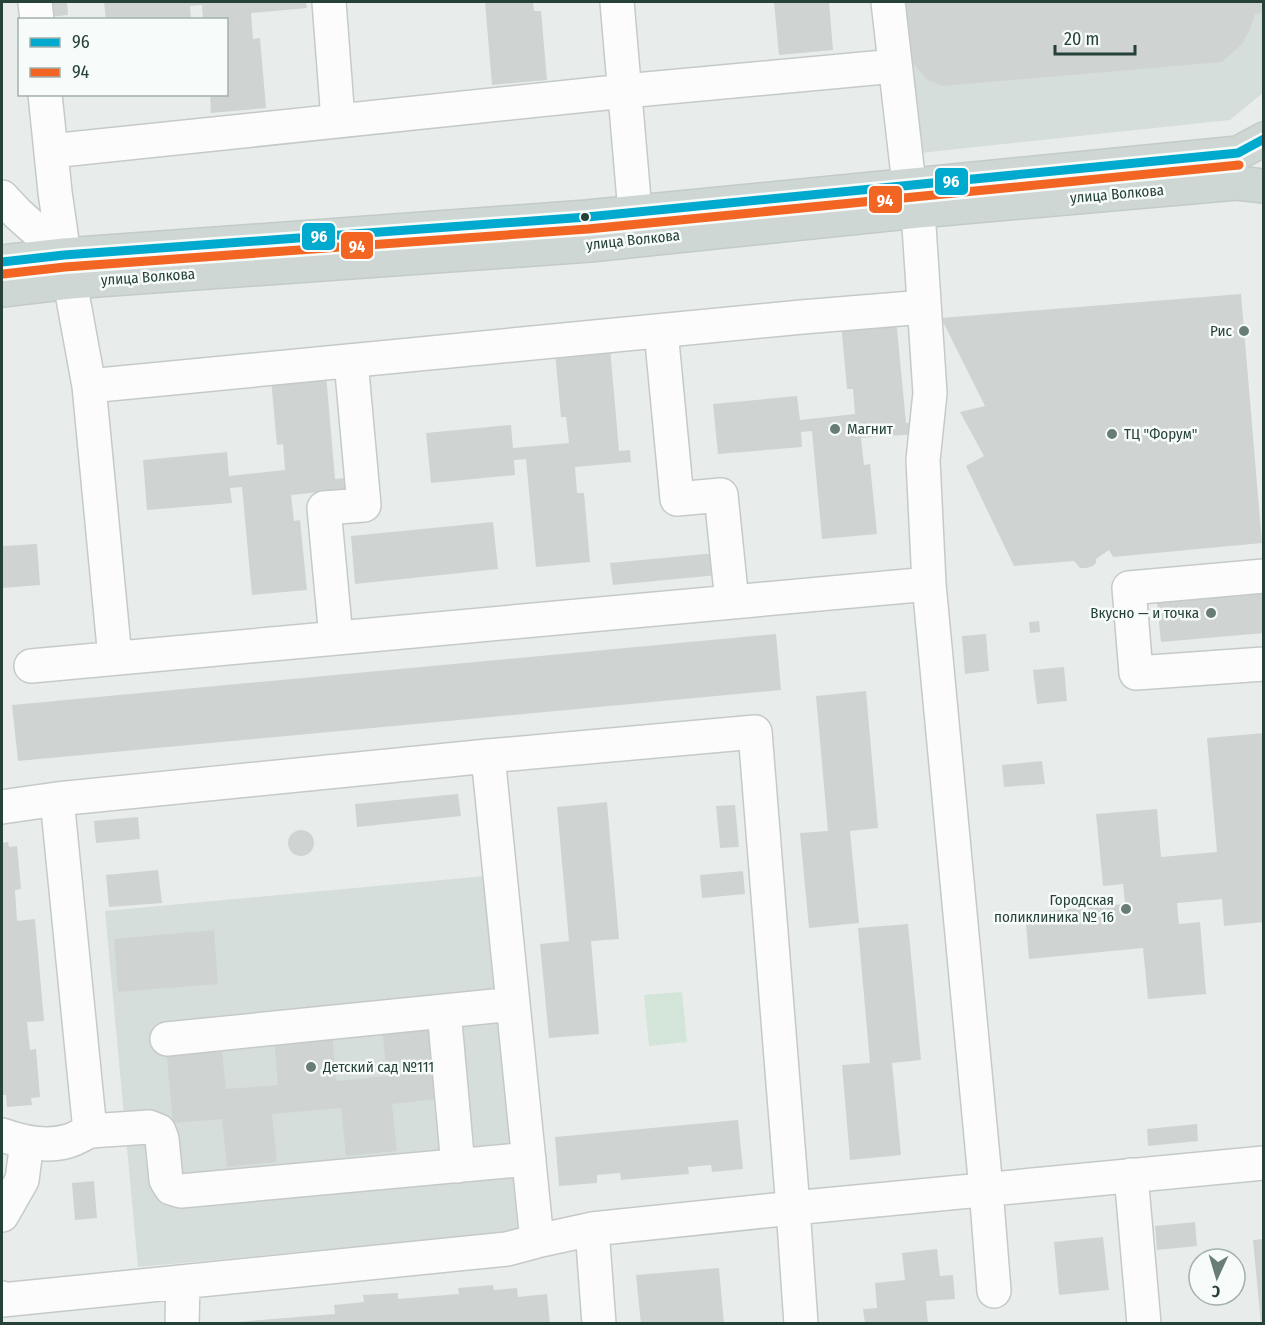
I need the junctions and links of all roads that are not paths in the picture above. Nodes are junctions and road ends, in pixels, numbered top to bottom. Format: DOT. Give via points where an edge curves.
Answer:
graph roads {
  1 [pos="35,2"];
  2 [pos="329,2"];
  3 [pos="617,2"];
  4 [pos="888,2"];
  5 [pos="37,18"];
  6 [pos="895,66"];
  7 [pos="625,91"];
  8 [pos="45,96"];
  9 [pos="338,120"];
  10 [pos="1263,139"];
  11 [pos="51,151"];
  12 [pos="1263,186"];
  13 [pos="2,197"];
  14 [pos="914,198"];
  15 [pos="635,212"];
  16 [pos="2,262"];
  17 [pos="67,269"];
  18 [pos="2,290"];
  19 [pos="924,307"];
  20 [pos="661,331"];
  21 [pos="351,361"];
  22 [pos="89,386"];
  23 [pos="1263,576"];
  24 [pos="929,584"];
  25 [pos="732,602"];
  26 [pos="336,638"];
  27 [pos="115,658"];
  28 [pos="1263,664"];
  29 [pos="31,666"];
  30 [pos="488,756"];
  31 [pos="57,799"];
  32 [pos="2,807"];
  33 [pos="513,1004"];
  34 [pos="444,1011"];
  35 [pos="167,1038"];
  36 [pos="90,1131"];
  37 [pos="14,1139"];
  38 [pos="529,1159"];
  39 [pos="1263,1163"];
  40 [pos="458,1166"];
  41 [pos="1131,1175"];
  42 [pos="986,1189"];
  43 [pos="793,1208"];
  44 [pos="2,1215"];
  45 [pos="592,1229"];
  46 [pos="537,1241"];
  47 [pos="183,1282"];
  48 [pos="994,1291"];
  49 [pos="2,1298"];
  50 [pos="182,1323"];
  51 [pos="599,1323"];
  52 [pos="801,1323"];
  53 [pos="1144,1323"];
  1 -- 5 [label="lane"];
  2 -- 9 [label="lane"];
  3 -- 7 [label="lane"];
  4 -- 6 [label="lane"];
  6 -- 7 [label="lane"];
  6 -- 14 [label="lane"];
  7 -- 9 [label="lane"];
  7 -- 15 [label="lane"];
  8 -- 11 [label="lane"];
  9 -- 11 [label="lane"];
  10 -- 14 [label="main road, улица Волкова" via="1238,153"];
  11 -- 17 [label="lane"];
  12 -- 14 [label="main road, улица Волкова" via="1237,183"];
  13 -- 17 [label="lane"];
  14 -- 15 [label="main road, улица Волкова"];
  14 -- 17 [label="main road, улица Волкова" via="590,245"];
  14 -- 19 [label="lane"];
  15 -- 17 [label="main road, улица Волкова"];
  16 -- 17 [label="main road, улица Волкова"];
  17 -- 18 [label="main road, улица Волкова"];
  17 -- 22 [label="lane"];
  19 -- 20 [label="lane"];
  19 -- 24 [label="lane" via="930,393 923,460"];
  20 -- 21 [label="lane"];
  20 -- 25 [label="lane" via="677,499 722,495"];
  21 -- 22 [label="lane"];
  21 -- 26 [label="lane" via="364,505 324,508"];
  22 -- 27 [label="lane"];
  23 -- 28 [label="lane" via="1129,588 1136,673"];
  24 -- 25 [label="lane"];
  24 -- 42 [label="lane"];
  25 -- 26 [label="lane"];
  26 -- 27 [label="lane"];
  27 -- 29 [label="lane"];
  30 -- 31 [label="lane"];
  30 -- 33 [label="lane"];
  30 -- 43 [label="lane" via="755,732"];
  31 -- 32 [label="lane"];
  31 -- 36 [label="lane"];
  33 -- 34 [label="lane"];
  33 -- 38 [label="lane"];
  34 -- 35 [label="lane"];
  34 -- 40 [label="lane"];
  36 -- 37 [label="lane" via="51,1144"];
  36 -- 40 [label="lane" via="149,1127 159,1131 166,1180 171,1188 181,1191"];
  37 -- 44 [label="lane" via="22,1180"];
  38 -- 40 [label="lane"];
  38 -- 46 [label="lane"];
  39 -- 41 [label="lane"];
  41 -- 42 [label="lane"];
  41 -- 53 [label="lane"];
  42 -- 43 [label="lane"];
  42 -- 48 [label="lane"];
  43 -- 45 [label="lane"];
  43 -- 52 [label="lane"];
  45 -- 46 [label="lane"];
  45 -- 51 [label="lane"];
  46 -- 47 [label="lane" via="507,1249"];
  47 -- 49 [label="lane"];
  47 -- 50 [label="lane"];
}
